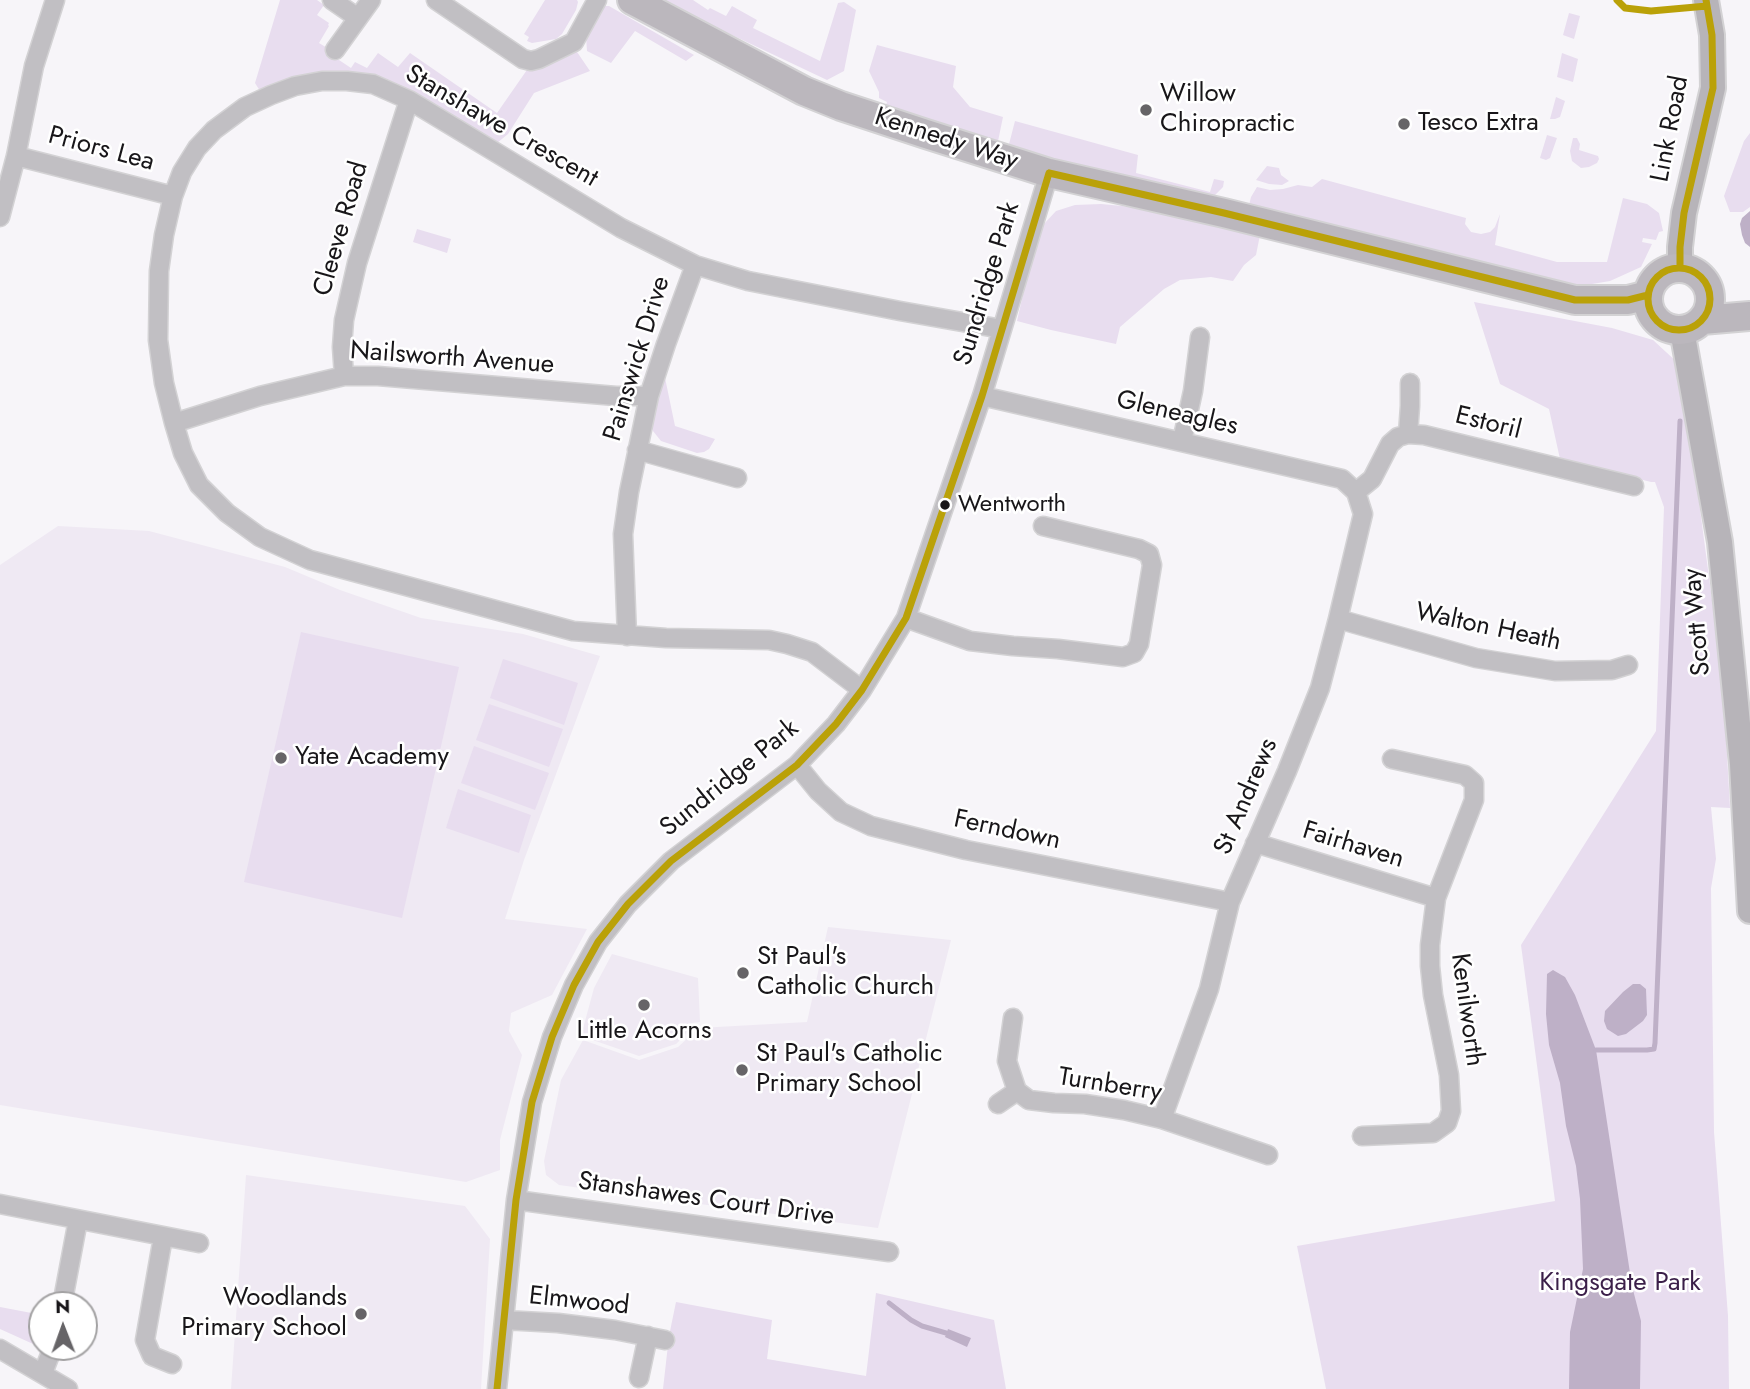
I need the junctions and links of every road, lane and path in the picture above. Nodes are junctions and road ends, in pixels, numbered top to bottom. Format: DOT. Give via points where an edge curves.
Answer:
graph roads {
  1 [pos="55,0"];
  2 [pos="332,0"];
  3 [pos="371,0"];
  4 [pos="436,0"];
  5 [pos="597,0"];
  6 [pos="632,0"];
  7 [pos="1706,0"];
  8 [pos="358,18"];
  9 [pos="335,50"];
  10 [pos="409,100"];
  11 [pos="16,156"];
  12 [pos="1049,173"];
  13 [pos="173,196"];
  14 [pos="0,217"];
  15 [pos="695,265"];
  16 [pos="1681,268"];
  17 [pos="1708,288"];
  18 [pos="1648,295"];
  19 [pos="1750,310"];
  20 [pos="1750,316"];
  21 [pos="1692,325"];
  22 [pos="1002,329"];
  23 [pos="1200,337"];
  24 [pos="344,376"];
  25 [pos="1410,383"];
  26 [pos="649,396"];
  27 [pos="982,396"];
  28 [pos="174,423"];
  29 [pos="1408,434"];
  30 [pos="1182,442"];
  31 [pos="637,450"];
  32 [pos="737,478"];
  33 [pos="1634,486"];
  34 [pos="1356,492"];
  35 [pos="1043,526"];
  36 [pos="906,618"];
  37 [pos="1338,619"];
  38 [pos="627,636"];
  39 [pos="1628,665"];
  40 [pos="862,690"];
  41 [pos="1392,759"];
  42 [pos="1746,763"];
  43 [pos="797,765"];
  44 [pos="1255,843"];
  45 [pos="1436,898"];
  46 [pos="1230,902"];
  47 [pos="1750,911"];
  48 [pos="1013,1018"];
  49 [pos="1017,1091"];
  50 [pos="998,1104"];
  51 [pos="1162,1119"];
  52 [pos="1362,1136"];
  53 [pos="1268,1155"];
  54 [pos="516,1200"];
  55 [pos="0,1204"];
  56 [pos="78,1220"];
  57 [pos="163,1237"];
  58 [pos="199,1243"];
  59 [pos="889,1252"];
  60 [pos="65,1291"];
  61 [pos="504,1320"];
  62 [pos="0,1349"];
  63 [pos="48,1361"];
  64 [pos="172,1364"];
  65 [pos="43,1373"];
  66 [pos="639,1378"];
  67 [pos="68,1389"];
  68 [pos="497,1389"];
  1 -- 11 [label="street, Priors Lea" via="34,66"];
  2 -- 8 [label="street"];
  3 -- 8 [label="street"];
  4 -- 5 [label="street" via="531,61 574,42"];
  6 -- 12 [label="main road, Kennedy Way" via="804,91"];
  7 -- 16 [label="street, Link Road" via="1713,88 1685,213"];
  8 -- 9 [label="street"];
  10 -- 13 [label="street, Stanshawe Crescent" via="373,84 347,81 322,81 271,95 214,130 182,172"];
  10 -- 15 [label="street, Stanshawe Crescent" via="621,228"];
  10 -- 24 [label="street, Cleeve Road" via="357,263 344,320"];
  11 -- 13 [label="street, Priors Lea"];
  11 -- 14 [label="street, Priors Lea"];
  12 -- 18 [label="main road, Kennedy Way" via="1575,300 1628,300"];
  12 -- 22 [label="street, Sundridge Park"];
  13 -- 28 [label="street, Stanshawe Crescent" via="159,271 158,340"];
  15 -- 22 [label="street, Stanshawe Crescent" via="748,281"];
  15 -- 26 [label="street, Painswick Drive"];
  16 -- 17 [label="main road" via="1702,278"];
  16 -- 18 [label="main road" via="1659,275"];
  17 -- 19 [label="main road"];
  17 -- 21 [label="main road" via="1707,310"];
  18 -- 21 [label="main road" via="1651,313 1659,323 1670,329"];
  20 -- 21 [label="main road"];
  21 -- 42 [label="street, Scott Way"];
  22 -- 27 [label="street, Sundridge Park"];
  23 -- 30 [label="street"];
  24 -- 26 [label="street, Nailsworth Avenue"];
  24 -- 28 [label="street, Nailsworth Avenue"];
  25 -- 29 [label="street"];
  26 -- 31 [label="street, Painswick Drive"];
  27 -- 30 [label="street, Gleneagles"];
  27 -- 36 [label="street, Sundridge Park"];
  28 -- 38 [label="street, Stanshawe Crescent" via="199,485 260,537 310,560 416,590 573,631"];
  29 -- 33 [label="street, Estoril"];
  29 -- 34 [label="street" via="1390,444 1372,479"];
  30 -- 34 [label="street, Gleneagles" via="1342,479"];
  31 -- 32 [label="street"];
  31 -- 38 [label="street, Painswick Drive" via="623,534"];
  34 -- 37 [label="street, St Andrews" via="1363,514"];
  35 -- 36 [label="street" via="1149,554 1152,565 1139,644 1133,653 1123,657 970,641"];
  36 -- 40 [label="street, Sundridge Park"];
  37 -- 39 [label="street, Walton Heath" via="1476,658 1555,671 1612,670"];
  37 -- 44 [label="street, St Andrews" via="1320,688"];
  38 -- 40 [label="street, Stanshawe Crescent" via="787,644 812,652"];
  40 -- 43 [label="street, Sundridge Park"];
  41 -- 45 [label="street, Kenilworth" via="1465,775 1474,783 1474,800"];
  42 -- 47 [label="street, Scott Way"];
  43 -- 46 [label="street, Ferndown" via="841,812 870,826 966,850"];
  43 -- 54 [label="street, Sundridge Park" via="671,861 598,942 552,1037 532,1102"];
  44 -- 45 [label="street, Fairhaven"];
  44 -- 46 [label="street, St Andrews"];
  45 -- 52 [label="street, Kenilworth" via="1430,966 1451,1111 1447,1123 1433,1133"];
  46 -- 51 [label="street, St Andrews" via="1209,989"];
  48 -- 49 [label="street, Turnberry" via="1007,1061"];
  49 -- 50 [label="street"];
  49 -- 51 [label="street, Turnberry" via="1029,1100 1085,1104"];
  51 -- 53 [label="street, Turnberry"];
  54 -- 59 [label="street, Stanshawes Court Drive"];
  54 -- 61 [label="street, Sundridge Park"];
  55 -- 56 [label="street"];
  56 -- 57 [label="street"];
  56 -- 60 [label="street"];
  57 -- 58 [label="street"];
  57 -- 64 [label="street" via="145,1340 152,1356"];
  61 -- 66 [label="street, Elmwood" via="656,1338"];
  61 -- 68 [label="street, Sundridge Park"];
  62 -- 65 [label="street"];
  63 -- 65 [label="street"];
  65 -- 67 [label="street"];
}
